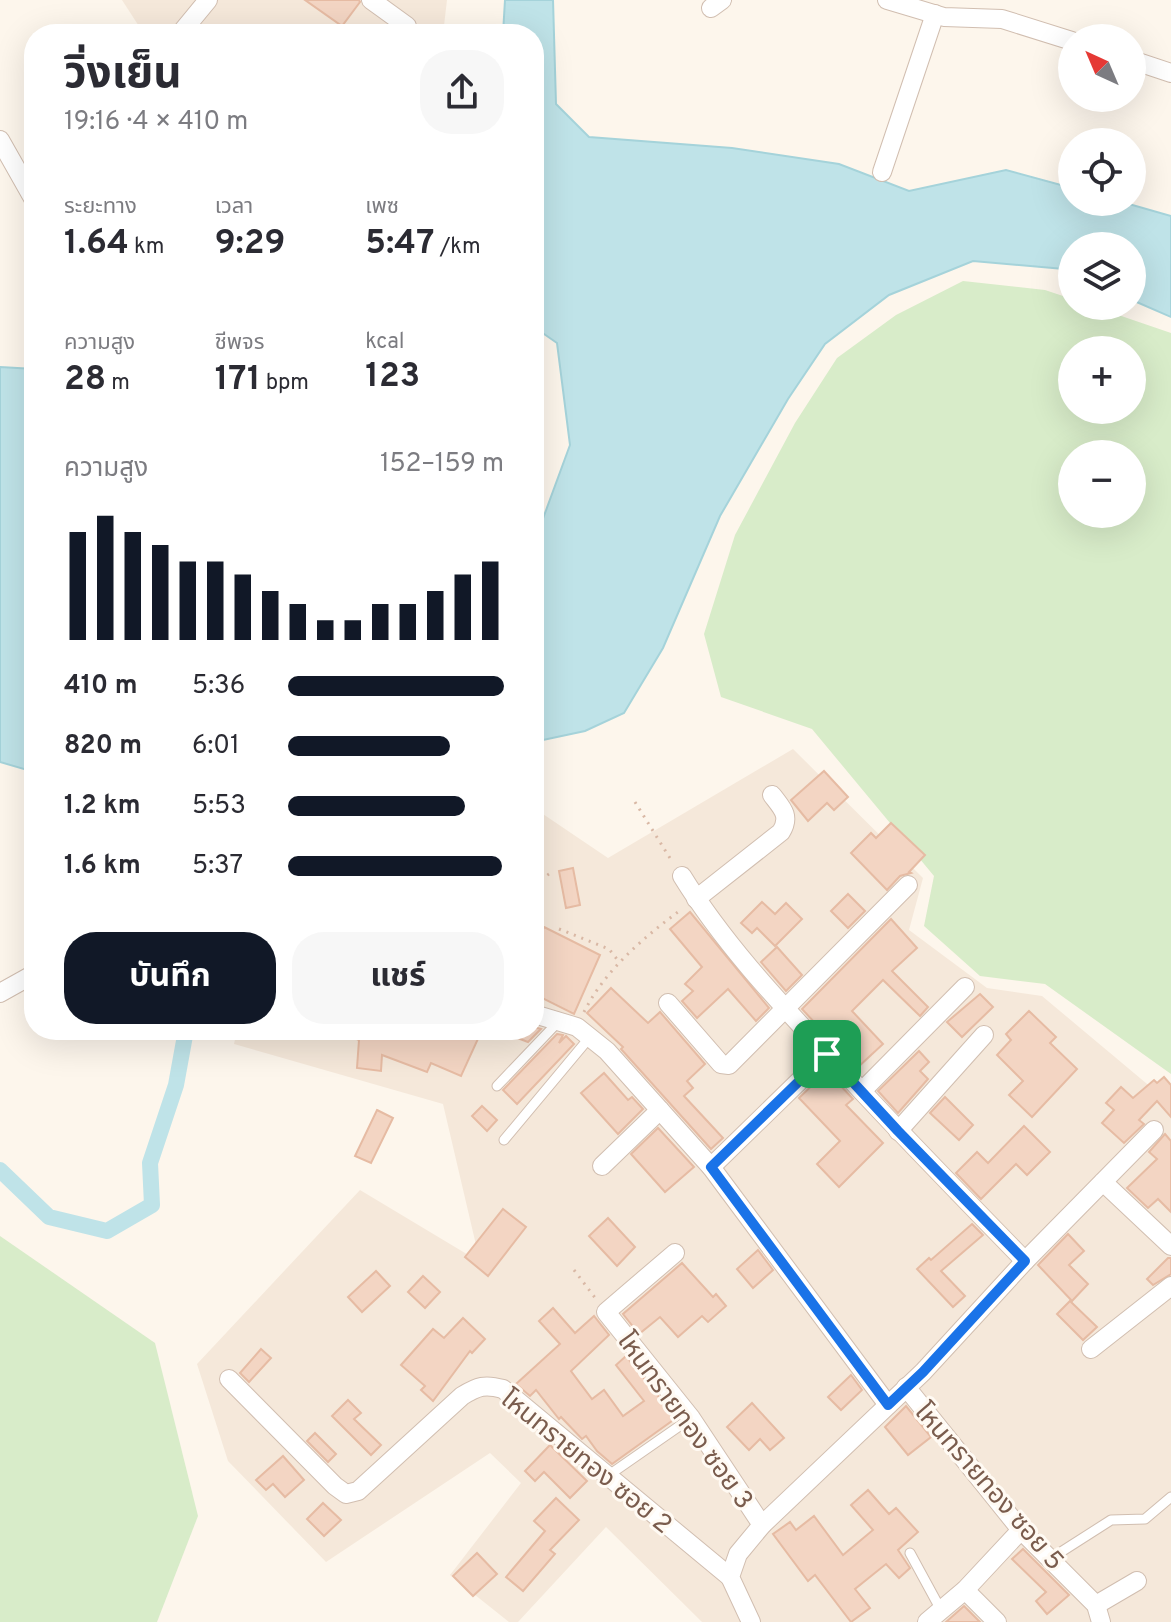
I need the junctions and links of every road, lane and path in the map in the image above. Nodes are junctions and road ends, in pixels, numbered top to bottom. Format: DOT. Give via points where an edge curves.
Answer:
graph roads {
  1 [pos="208,0"];
  2 [pos="371,0"];
  3 [pos="1007,0"];
  4 [pos="889,1"];
  5 [pos="935,14"];
  6 [pos="1002,19"];
  7 [pos="188,24"];
  8 [pos="404,24"];
  9 [pos="1058,37"];
  10 [pos="1146,65"];
  11 [pos="1171,73"];
  12 [pos="0,140"];
  13 [pos="5,162"];
  14 [pos="882,172"];
  15 [pos="24,187"];
  16 [pos="772,795"];
  17 [pos="635,802"];
  18 [pos="552,872"];
  19 [pos="682,876"];
  20 [pos="544,877"];
  21 [pos="908,885"];
  22 [pos="696,899"];
  23 [pos="559,929"];
  24 [pos="620,963"];
  25 [pos="24,980"];
  26 [pos="965,987"];
  27 [pos="0,993"];
  28 [pos="668,1003"];
  29 [pos="785,1010"];
  30 [pos="544,1017"];
  31 [pos="575,1028"];
  32 [pos="984,1035"];
  33 [pos="827,1054"];
  34 [pos="497,1086"];
  35 [pos="862,1091"];
  36 [pos="660,1110"];
  37 [pos="1154,1130"];
  38 [pos="898,1131"];
  39 [pos="504,1140"];
  40 [pos="602,1166"];
  41 [pos="711,1167"];
  42 [pos="1103,1182"];
  43 [pos="1171,1246"];
  44 [pos="675,1253"];
  45 [pos="1025,1261"];
  46 [pos="574,1270"];
  47 [pos="1171,1286"];
  48 [pos="606,1312"];
  49 [pos="1091,1349"];
  50 [pos="229,1379"];
  51 [pos="906,1387"];
  52 [pos="888,1405"];
  53 [pos="691,1418"];
  54 [pos="609,1475"];
  55 [pos="1171,1497"];
  56 [pos="762,1525"];
  57 [pos="1021,1530"];
  58 [pos="910,1553"];
  59 [pos="1050,1559"];
  60 [pos="730,1577"];
  61 [pos="1137,1581"];
  62 [pos="965,1590"];
  63 [pos="1098,1614"];
  64 [pos="934,1618"];
  65 [pos="751,1622"];
  66 [pos="997,1622"];
  1 -- 7 [label="street"];
  2 -- 8 [label="street"];
  3 -- 6 [label="street"];
  4 -- 5 [label="street"];
  5 -- 6 [label="street"];
  5 -- 14 [label="street"];
  6 -- 9 [label="street"];
  10 -- 11 [label="street"];
  12 -- 13 [label="street"];
  13 -- 15 [label="street"];
  16 -- 22 [label="street" via="786,814 781,832"];
  17 -- 19 [label="path"];
  18 -- 20 [label="path"];
  19 -- 22 [label="street"];
  21 -- 29 [label="street"];
  22 -- 24 [label="path"];
  22 -- 29 [label="street"];
  23 -- 24 [label="path" via="609,949"];
  24 -- 31 [label="path" via="591,997"];
  25 -- 27 [label="street"];
  26 -- 35 [label="street"];
  28 -- 29 [label="street" via="725,1065"];
  29 -- 33 [label="street"];
  30 -- 31 [label="street"];
  31 -- 34 [label="lane"];
  31 -- 36 [label="street" via="607,1051"];
  31 -- 39 [label="lane"];
  32 -- 38 [label="street"];
  33 -- 35 [label="street"];
  33 -- 41 [label="street"];
  35 -- 38 [label="street"];
  36 -- 40 [label="street"];
  36 -- 41 [label="street"];
  37 -- 42 [label="street"];
  38 -- 45 [label="street"];
  41 -- 52 [label="street"];
  42 -- 43 [label="street"];
  42 -- 45 [label="street"];
  44 -- 48 [label="street, โหนทรายทอง ซอย 3"];
  45 -- 51 [label="street"];
  46 -- 48 [label="path"];
  47 -- 49 [label="street"];
  48 -- 53 [label="street, โหนทรายทอง ซอย 3"];
  50 -- 54 [label="street, โหนทรายทอง ซอย 2" via="346,1494 358,1491 462,1396 487,1384 503,1389"];
  51 -- 52 [label="street"];
  51 -- 57 [label="street, โหนทรายทอง ซอย 5"];
  52 -- 56 [label="street"];
  53 -- 54 [label="lane"];
  53 -- 56 [label="street, โหนทรายทอง ซอย 3"];
  54 -- 60 [label="street, โหนทรายทอง ซอย 2"];
  55 -- 59 [label="lane" via="1145,1519 1111,1520"];
  56 -- 60 [label="street" via="738,1554"];
  57 -- 59 [label="street, โหนทรายทอง ซอย 5"];
  57 -- 62 [label="street"];
  58 -- 64 [label="lane"];
  59 -- 63 [label="street, โหนทรายทอง ซอย 5"];
  60 -- 65 [label="street"];
  61 -- 63 [label="street"];
  62 -- 64 [label="street"];
  62 -- 66 [label="street"];
}
